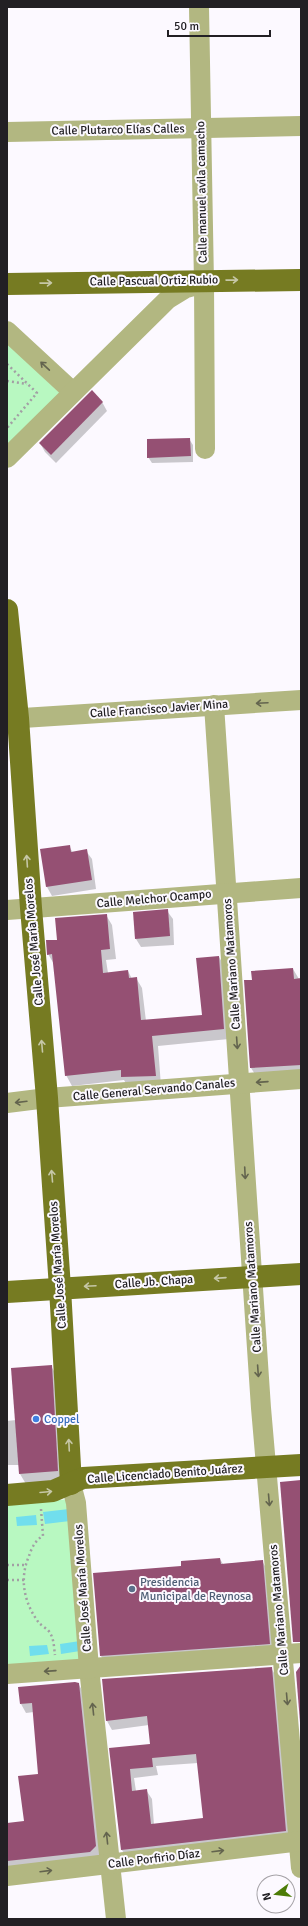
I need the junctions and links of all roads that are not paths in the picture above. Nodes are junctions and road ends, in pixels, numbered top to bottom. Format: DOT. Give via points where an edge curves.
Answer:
graph roads {
  1 [pos="199,7"];
  2 [pos="301,126"];
  3 [pos="200,128"];
  4 [pos="7,132"];
  5 [pos="301,280"];
  6 [pos="204,282"];
  7 [pos="7,284"];
  8 [pos="7,331"];
  9 [pos="73,392"];
  10 [pos="205,449"];
  11 [pos="7,458"];
  12 [pos="7,610"];
  13 [pos="301,700"];
  14 [pos="214,705"];
  15 [pos="12,718"];
  16 [pos="301,888"];
  17 [pos="226,893"];
  18 [pos="31,908"];
  19 [pos="7,910"];
  20 [pos="301,1079"];
  21 [pos="240,1083"];
  22 [pos="47,1098"];
  23 [pos="7,1103"];
  24 [pos="301,1274"];
  25 [pos="252,1276"];
  26 [pos="60,1288"];
  27 [pos="7,1292"];
  28 [pos="301,1465"];
  29 [pos="266,1468"];
  30 [pos="71,1484"];
  31 [pos="7,1495"];
  32 [pos="292,1654"];
  33 [pos="89,1668"];
  34 [pos="7,1674"];
  35 [pos="300,1842"];
  36 [pos="110,1864"];
  37 [pos="301,1868"];
  38 [pos="7,1876"];
  39 [pos="116,1919"];
  1 -- 3 [label="street, Calle manuel avila camacho"];
  2 -- 3 [label="street, Calle Plutarco Elías Calles"];
  3 -- 4 [label="street, Calle Plutarco Elías Calles"];
  3 -- 6 [label="street, Calle manuel avila camacho"];
  6 -- 5 [label="main road, Calle Pascual Ortiz Rubio, one-way"];
  7 -- 6 [label="main road, Calle Pascual Ortiz Rubio, one-way"];
  6 -- 9 [label="street" via="186,288 168,299"];
  6 -- 10 [label="street, Calle manuel avila camacho"];
  9 -- 8 [label="street, one-way"];
  9 -- 11 [label="street"];
  12 -- 15 [label="main road, Calle José María Morelos"];
  13 -- 14 [label="street, Calle Francisco Javier Mina, one-way"];
  14 -- 15 [label="street, Calle Francisco Javier Mina"];
  14 -- 17 [label="street, Calle Mariano Matamoros"];
  18 -- 15 [label="main road, Calle José María Morelos, one-way"];
  16 -- 17 [label="street, Calle Melchor Ocampo"];
  17 -- 18 [label="street, Calle Melchor Ocampo"];
  17 -- 21 [label="street, Calle Mariano Matamoros, one-way"];
  18 -- 19 [label="street, Calle Melchor Ocampo"];
  22 -- 18 [label="main road, Calle José María Morelos, one-way"];
  20 -- 21 [label="street, Calle General Servando Canales, one-way"];
  21 -- 22 [label="street, Calle General Servando Canales"];
  21 -- 25 [label="street, Calle Mariano Matamoros, one-way"];
  22 -- 23 [label="street, Calle General Servando Canales, one-way"];
  26 -- 22 [label="main road, Calle José María Morelos, one-way"];
  24 -- 25 [label="main road, Calle Jb. Chapa"];
  25 -- 26 [label="main road, Calle Jb. Chapa, one-way"];
  25 -- 29 [label="street, Calle Mariano Matamoros, one-way"];
  26 -- 27 [label="main road, Calle Jb. Chapa"];
  30 -- 26 [label="main road, Calle José María Morelos, one-way"];
  28 -- 29 [label="main road, Calle Licenciado Benito Juárez"];
  29 -- 30 [label="main road, Calle Licenciado Benito Juárez" via="83,1478"];
  29 -- 32 [label="street, Calle Mariano Matamoros, one-way"];
  31 -- 30 [label="main road, Calle Licenciado Benito Juárez, one-way" via="53,1491"];
  30 -- 33 [label="street, Calle José María Morelos" via="76,1502"];
  32 -- 33 [label="street"];
  32 -- 35 [label="street, Calle Mariano Matamoros, one-way"];
  33 -- 34 [label="street, one-way"];
  36 -- 33 [label="street, Calle José María Morelos, one-way"];
  36 -- 35 [label="street, Calle Porfirio Díaz, one-way"];
  35 -- 37 [label="street, Calle Mariano Matamoros"];
  38 -- 36 [label="street, Calle Porfirio Díaz, one-way"];
  36 -- 39 [label="street, Calle José María Morelos"];
}
